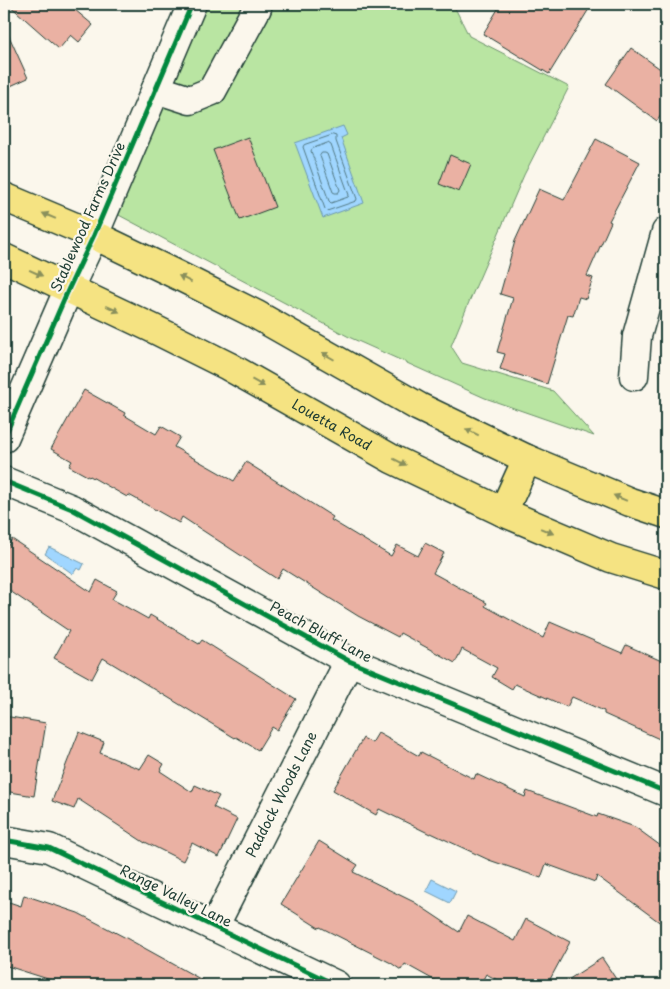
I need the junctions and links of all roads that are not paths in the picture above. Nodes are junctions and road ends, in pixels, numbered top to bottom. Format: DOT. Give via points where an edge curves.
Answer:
graph roads {
  1 [pos="192,4"];
  2 [pos="255,4"];
  3 [pos="156,89"];
  4 [pos="4,197"];
  5 [pos="666,232"];
  6 [pos="94,235"];
  7 [pos="4,258"];
  8 [pos="69,288"];
  9 [pos="634,376"];
  10 [pos="4,438"];
  11 [pos="527,459"];
  12 [pos="4,481"];
  13 [pos="503,512"];
  14 [pos="666,514"];
  15 [pos="666,575"];
  16 [pos="349,661"];
  17 [pos="666,792"];
  18 [pos="4,840"];
  19 [pos="214,927"];
  20 [pos="336,985"];
  1 -- 3 [label="street, Stablewood Farms Drive"];
  2 -- 3 [label="street" via="256,8 212,91 190,100"];
  3 -- 6 [label="street, Stablewood Farms Drive"];
  6 -- 4 [label="main road, one-way"];
  5 -- 9 [label="street" via="637,336"];
  6 -- 8 [label="street, Stablewood Farms Drive"];
  11 -- 6 [label="main road, one-way" via="419,407 255,314"];
  7 -- 8 [label="main road, Louetta Road, one-way"];
  8 -- 10 [label="street, Stablewood Farms Drive"];
  8 -- 13 [label="main road, Louetta Road, one-way" via="228,366 392,459"];
  11 -- 13 [label="main road"];
  14 -- 11 [label="main road, one-way"];
  12 -- 16 [label="street, Peach Bluff Lane" via="72,509"];
  13 -- 15 [label="main road, Louetta Road, one-way" via="610,558"];
  16 -- 17 [label="street, Peach Bluff Lane"];
  16 -- 19 [label="street, Paddock Woods Lane"];
  18 -- 19 [label="street, Range Valley Lane" via="48,848"];
  19 -- 20 [label="street, Range Valley Lane"];
}
